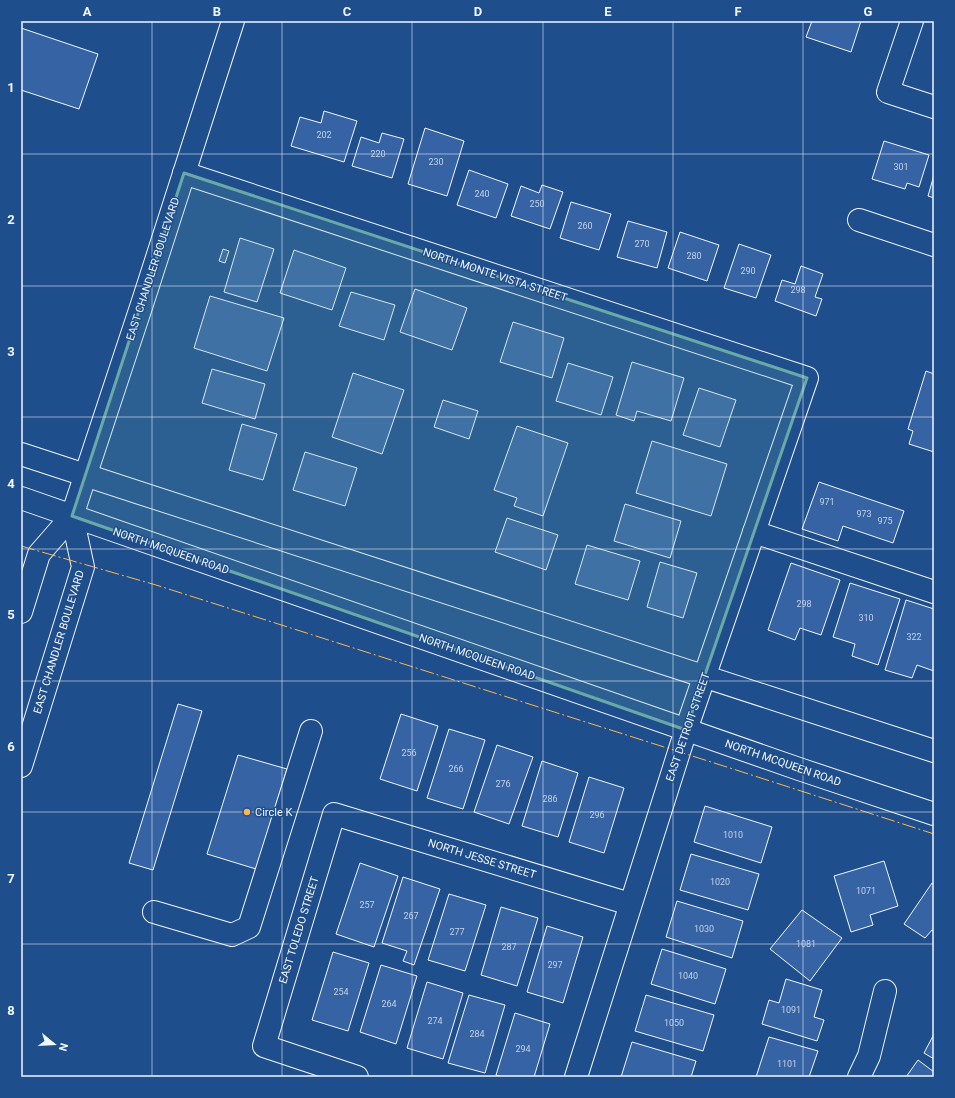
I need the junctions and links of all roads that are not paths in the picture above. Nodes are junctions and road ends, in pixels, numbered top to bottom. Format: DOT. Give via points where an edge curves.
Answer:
graph roads {
  1 [pos="233,21"];
  2 [pos="912,21"];
  3 [pos="934,107"];
  4 [pos="184,173"];
  5 [pos="858,220"];
  6 [pos="934,245"];
  7 [pos="807,378"];
  8 [pos="21,454"];
  9 [pos="86,475"];
  10 [pos="21,498"];
  11 [pos="72,516"];
  12 [pos="754,532"];
  13 [pos="934,592"];
  14 [pos="21,612"];
  15 [pos="705,677"];
  16 [pos="686,730"];
  17 [pos="311,731"];
  18 [pos="934,751"];
  19 [pos="21,766"];
  20 [pos="334,814"];
  21 [pos="934,814"];
  22 [pos="630,904"];
  23 [pos="154,912"];
  24 [pos="885,991"];
  25 [pos="357,1077"];
  26 [pos="576,1077"];
  27 [pos="859,1077"];
  1 -- 4 [label="main road, EAST CHANDLER BOULEVARD"];
  2 -- 3 [label="main road" via="888,92"];
  4 -- 7 [label="main road, NORTH MONTE VISTA STREET"];
  4 -- 9 [label="main road, EAST CHANDLER BOULEVARD"];
  5 -- 6 [label="main road"];
  7 -- 12 [label="main road, EAST DETROIT STREET"];
  8 -- 9 [label="main road"];
  9 -- 11 [label="main road, EAST CHANDLER BOULEVARD"];
  9 -- 15 [label="main road"];
  10 -- 11 [label="main road, NORTH MCQUEEN ROAD"];
  11 -- 14 [label="main road, EAST CHANDLER BOULEVARD" via="39,554"];
  11 -- 16 [label="main road, NORTH MCQUEEN ROAD"];
  11 -- 19 [label="main road, EAST CHANDLER BOULEVARD" via="83,567"];
  12 -- 13 [label="main road"];
  12 -- 15 [label="main road, EAST DETROIT STREET"];
  15 -- 16 [label="main road, EAST DETROIT STREET"];
  15 -- 18 [label="main road"];
  16 -- 21 [label="main road, NORTH MCQUEEN ROAD"];
  16 -- 22 [label="main road, EAST DETROIT STREET"];
  17 -- 23 [label="main road" via="249,927 232,936"];
  20 -- 22 [label="main road, NORTH JESSE STREET"];
  20 -- 25 [label="main road, EAST TOLEDO STREET" via="264,1046"];
  22 -- 26 [label="main road, EAST DETROIT STREET"];
  24 -- 27 [label="main road" via="869,1056"];
}
